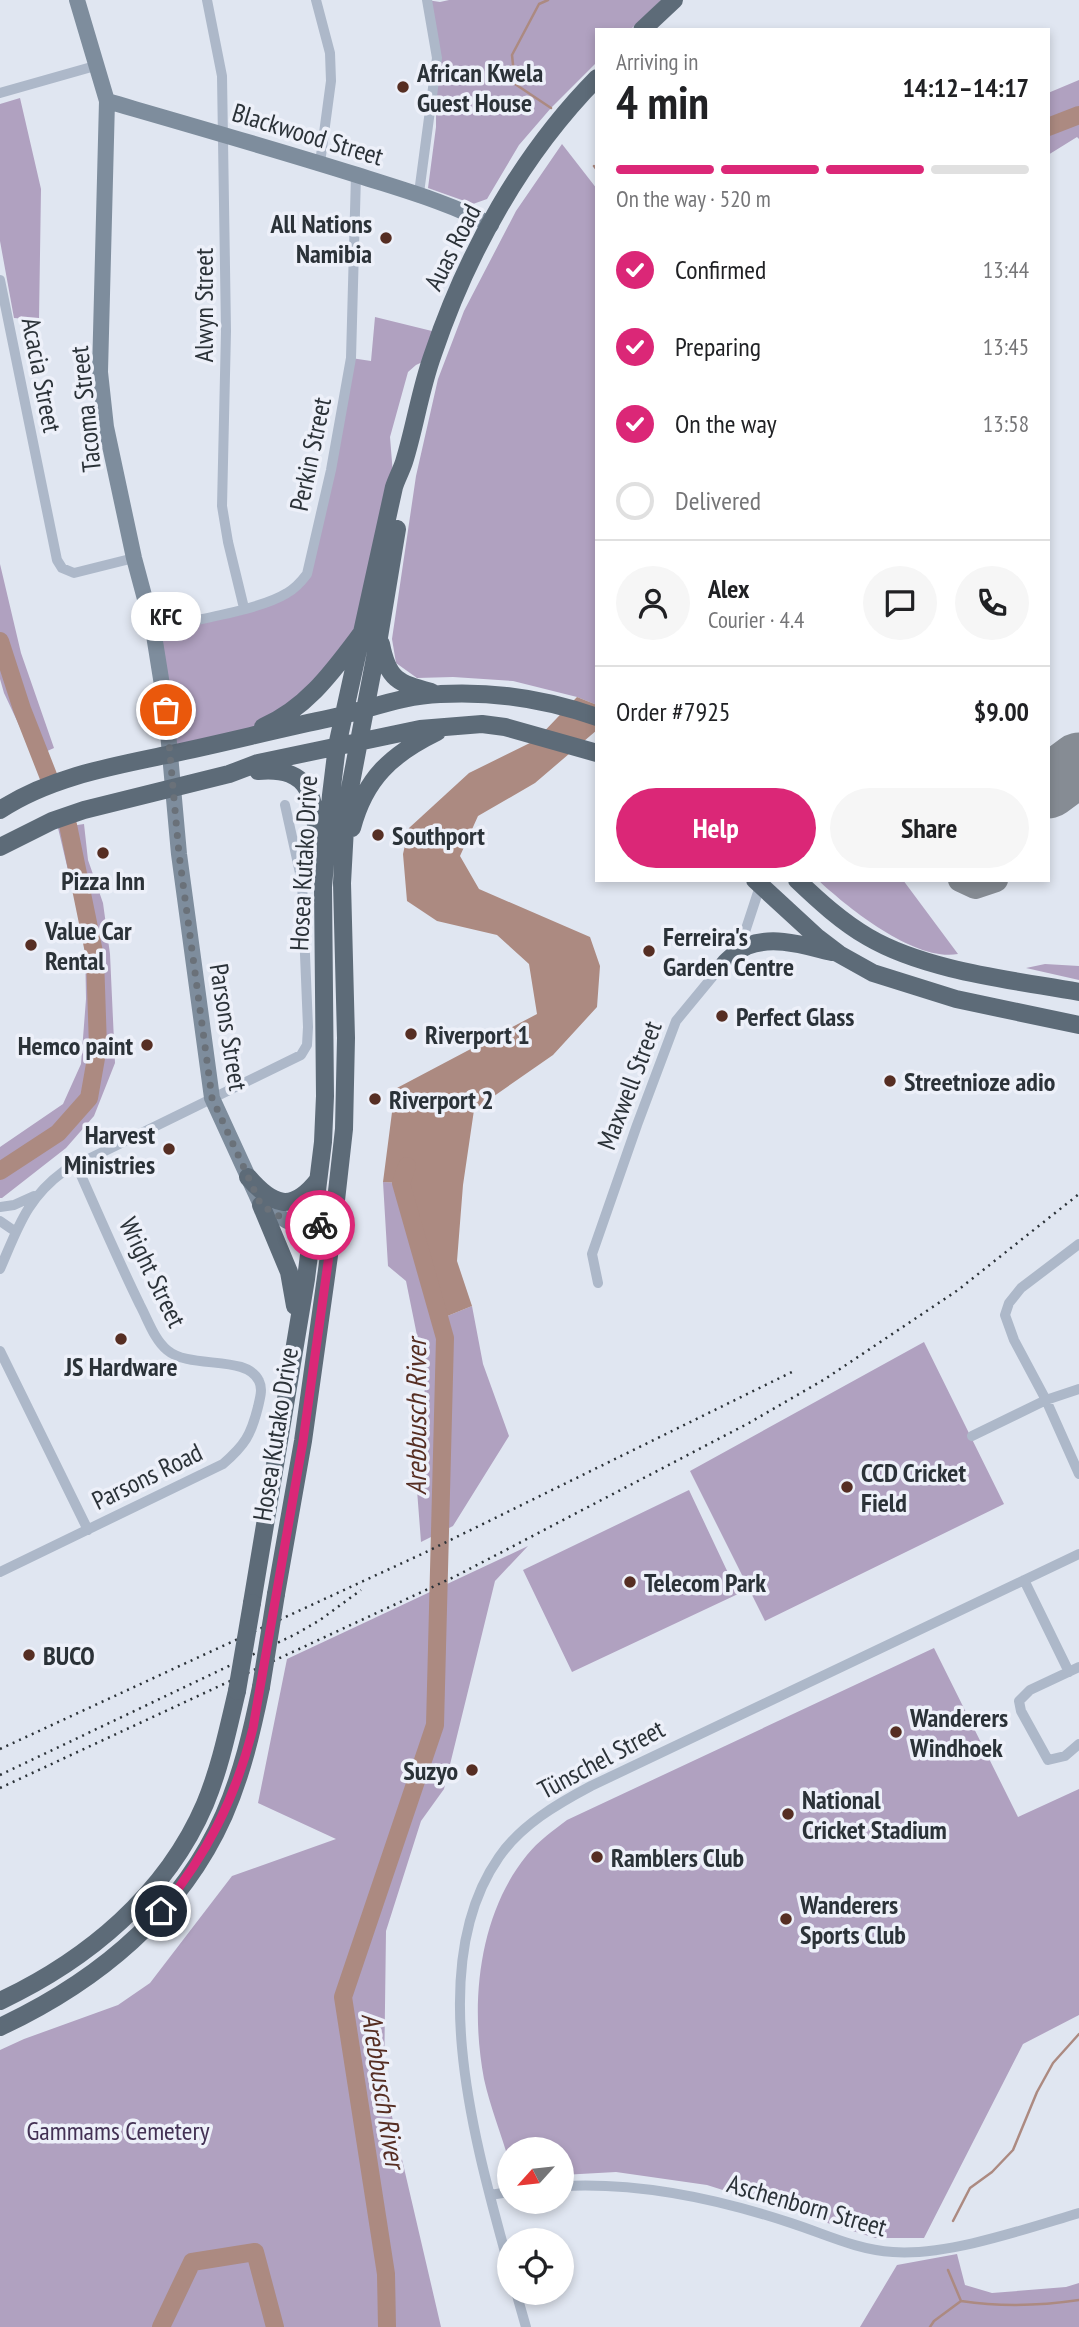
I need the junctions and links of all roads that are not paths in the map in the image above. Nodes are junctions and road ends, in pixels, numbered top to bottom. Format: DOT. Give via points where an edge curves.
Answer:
graph roads {
  1 [pos="76,0"];
  2 [pos="207,0"];
  3 [pos="316,0"];
  4 [pos="427,0"];
  5 [pos="674,0"];
  6 [pos="644,28"];
  7 [pos="95,66"];
  8 [pos="595,80"];
  9 [pos="0,93"];
  10 [pos="107,101"];
  11 [pos="223,134"];
  12 [pos="320,163"];
  13 [pos="356,175"];
  14 [pos="419,193"];
  15 [pos="491,225"];
  16 [pos="0,280"];
  17 [pos="134,558"];
  18 [pos="244,608"];
  19 [pos="153,629"];
  20 [pos="372,633"];
  21 [pos="438,694"];
  22 [pos="364,710"];
  23 [pos="344,715"];
  24 [pos="595,716"];
  25 [pos="452,725"];
  26 [pos="238,738"];
  27 [pos="358,741"];
  28 [pos="337,746"];
  29 [pos="592,751"];
  30 [pos="171,771"];
  31 [pos="229,774"];
  32 [pos="285,804"];
  33 [pos="0,810"];
  34 [pos="0,847"];
  35 [pos="759,882"];
  36 [pos="799,882"];
  37 [pos="342,883"];
  38 [pos="839,954"];
  39 [pos="323,962"];
  40 [pos="725,963"];
  41 [pos="1079,992"];
  42 [pos="1079,1025"];
  43 [pos="212,1098"];
  44 [pos="76,1164"];
  45 [pos="248,1177"];
  46 [pos="318,1180"];
  47 [pos="36,1195"];
  48 [pos="261,1205"];
  49 [pos="0,1207"];
  50 [pos="0,1221"];
  51 [pos="313,1224"];
  52 [pos="333,1227"];
  53 [pos="16,1232"];
  54 [pos="1079,1244"];
  55 [pos="1,1264"];
  56 [pos="598,1283"];
  57 [pos="297,1327"];
  58 [pos="0,1350"];
  59 [pos="258,1377"];
  60 [pos="1079,1390"];
  61 [pos="1046,1400"];
  62 [pos="972,1436"];
  63 [pos="1079,1474"];
  64 [pos="88,1530"];
  65 [pos="1079,1554"];
  66 [pos="0,1572"];
  67 [pos="1024,1580"];
  68 [pos="1074,1669"];
  69 [pos="1079,1745"];
  70 [pos="0,2001"];
  71 [pos="0,2027"];
  72 [pos="574,2186"];
  73 [pos="497,2194"];
  74 [pos="490,2195"];
  75 [pos="1079,2213"];
  76 [pos="499,2228"];
  77 [pos="520,2305"];
  78 [pos="526,2327"];
  1 -- 7 [label="street, Tacoma Street"];
  2 -- 11 [label="street, Alwyn Street" via="222,76"];
  3 -- 12 [label="street" via="330,53 331,81"];
  4 -- 14 [label="street" via="438,58"];
  5 -- 6 [label="main road"];
  7 -- 9 [label="street"];
  7 -- 10 [label="street, Tacoma Street"];
  8 -- 15 [label="main road, Auas Road" via="529,157"];
  10 -- 11 [label="street, Blackwood Street"];
  10 -- 17 [label="street, Tacoma Street" via="100,372 109,447"];
  11 -- 12 [label="street, Blackwood Street"];
  11 -- 18 [label="street, Alwyn Street" via="226,331 222,506"];
  12 -- 13 [label="street, Blackwood Street"];
  13 -- 14 [label="street, Blackwood Street"];
  13 -- 18 [label="street, Perkin Street" via="351,358 307,574 285,595"];
  14 -- 15 [label="street, Blackwood Street"];
  15 -- 20 [label="main road, Auas Road" via="457,293 426,376 403,466 403,490"];
  16 -- 17 [label="street, Acacia Street" via="57,560 74,573"];
  17 -- 19 [label="street, Tacoma Street"];
  18 -- 19 [label="street, Perkin Street"];
  19 -- 30 [label="street, Tacoma Street"];
  20 -- 21 [label="main road" via="387,669 398,682"];
  20 -- 22 [label="main road, Auas Road"];
  20 -- 23 [label="main road, Auas Road"];
  20 -- 26 [label="main road" via="316,692 289,713"];
  21 -- 22 [label="main road"];
  21 -- 24 [label="main road" via="502,695"];
  22 -- 23 [label="main road"];
  22 -- 27 [label="main road, Auas Road"];
  23 -- 26 [label="main road"];
  23 -- 28 [label="main road, Hosea Kutako Drive"];
  25 -- 27 [label="main road"];
  25 -- 29 [label="main road" via="482,724"];
  25 -- 37 [label="main road" via="410,746 387,763 368,787 355,815"];
  26 -- 30 [label="main road"];
  27 -- 28 [label="main road"];
  27 -- 37 [label="main road, Hosea Kutako Drive" via="346,809"];
  28 -- 31 [label="main road"];
  28 -- 39 [label="main road, Hosea Kutako Drive" via="324,850"];
  30 -- 31 [label="main road"];
  30 -- 33 [label="main road" via="62,781"];
  30 -- 34 [label="main road"];
  30 -- 43 [label="street, Parsons Street"];
  31 -- 39 [label="main road" via="278,769 296,778 312,797"];
  32 -- 43 [label="street" via="302,882 307,1045 301,1055"];
  35 -- 38 [label="main road"];
  35 -- 40 [label="street, Maxwell Street" via="742,941"];
  36 -- 41 [label="main road" via="853,928 888,947 934,963"];
  37 -- 52 [label="main road, Hosea Kutako Drive" via="344,1129"];
  38 -- 40 [label="main road" via="790,943 762,943 745,946"];
  38 -- 42 [label="main road" via="873,973 956,999"];
  39 -- 46 [label="main road, Hosea Kutako Drive" via="325,1096"];
  40 -- 56 [label="street, Maxwell Street" via="682,1012 668,1042 592,1254"];
  43 -- 44 [label="street"];
  43 -- 45 [label="street, Parsons Street"];
  44 -- 47 [label="street"];
  44 -- 59 [label="street, Wright Street" via="158,1341 185,1360 244,1367"];
  45 -- 46 [label="main road" via="269,1198 290,1202 308,1193"];
  45 -- 48 [label="street, Parsons Street"];
  46 -- 51 [label="main road, Hosea Kutako Drive"];
  47 -- 49 [label="street"];
  47 -- 53 [label="street"];
  48 -- 51 [label="street" via="287,1221"];
  48 -- 57 [label="main road" via="289,1272"];
  50 -- 53 [label="street"];
  51 -- 52 [label="street"];
  51 -- 57 [label="main road, Hosea Kutako Drive"];
  52 -- 71 [label="main road, Hosea Kutako Drive, bridge" via="261,1687 246,1754 225,1812 180,1888 142,1933 106,1965 58,1997"];
  53 -- 55 [label="street"];
  54 -- 61 [label="street" via="1021,1288 1006,1309 1014,1340"];
  57 -- 70 [label="main road, Hosea Kutako Drive, bridge" via="237,1691 222,1758 206,1801 181,1848 117,1927 60,1969"];
  58 -- 64 [label="street"];
  59 -- 64 [label="street, Parsons Road" via="261,1395 252,1430 240,1449 223,1464"];
  60 -- 61 [label="street"];
  61 -- 62 [label="street"];
  61 -- 63 [label="street"];
  64 -- 66 [label="street, Parsons Road"];
  65 -- 67 [label="street, Tünschel Street"];
  67 -- 68 [label="street"];
  67 -- 74 [label="street, Tünschel Street" via="591,1786 541,1816 500,1855 471,1914 460,2006 463,2074"];
  68 -- 69 [label="street" via="1030,1690 1019,1701 1048,1760 1065,1756"];
  72 -- 75 [label="street, Aschenborn Street" via="701,2198 860,2247 892,2252 924,2251 999,2236"];
  73 -- 74 [label="street"];
  74 -- 76 [label="street, Tünschel Street"];
  77 -- 78 [label="street"];
}
